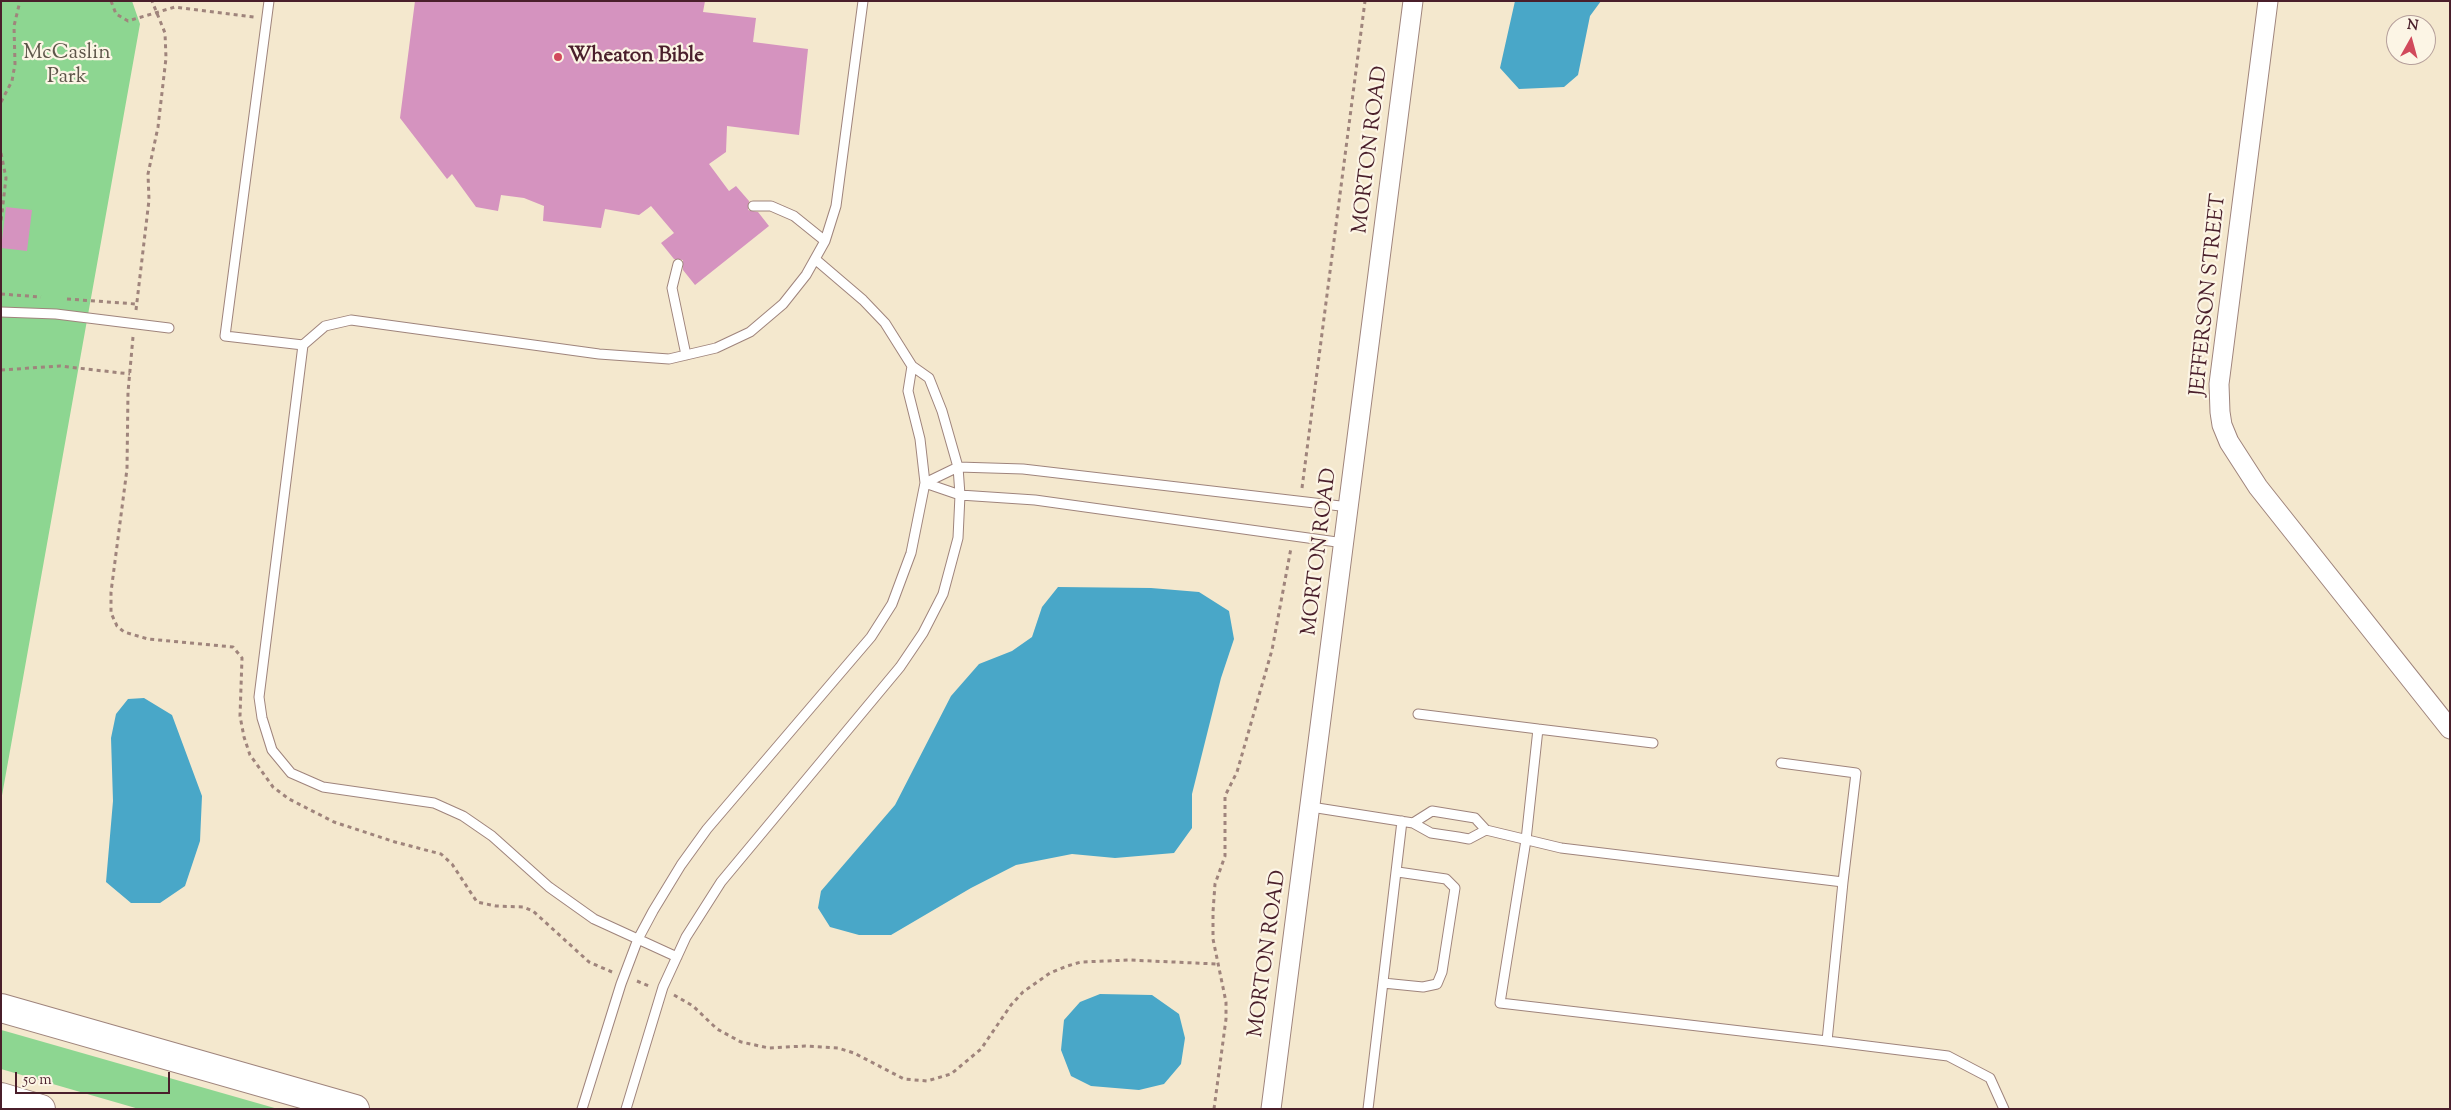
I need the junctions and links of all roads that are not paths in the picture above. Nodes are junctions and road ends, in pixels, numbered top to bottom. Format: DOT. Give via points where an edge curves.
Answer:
graph roads {
  1 [pos="269,1"];
  2 [pos="863,1"];
  3 [pos="1413,1"];
  4 [pos="2268,1"];
  5 [pos="753,206"];
  6 [pos="825,241"];
  7 [pos="815,259"];
  8 [pos="678,264"];
  9 [pos="1,312"];
  10 [pos="169,328"];
  11 [pos="303,345"];
  12 [pos="686,355"];
  13 [pos="912,366"];
  14 [pos="958,467"];
  15 [pos="925,483"];
  16 [pos="960,495"];
  17 [pos="1349,507"];
  18 [pos="1344,543"];
  19 [pos="1418,714"];
  20 [pos="2450,729"];
  21 [pos="1538,730"];
  22 [pos="1653,743"];
  23 [pos="1781,764"];
  24 [pos="1311,807"];
  25 [pos="1402,821"];
  26 [pos="1414,823"];
  27 [pos="1486,830"];
  28 [pos="1526,840"];
  29 [pos="1398,872"];
  30 [pos="1843,882"];
  31 [pos="638,939"];
  32 [pos="677,957"];
  33 [pos="1383,984"];
  34 [pos="1,1008"];
  35 [pos="1827,1041"];
  36 [pos="1,1097"];
  37 [pos="41,1109"];
  38 [pos="354,1109"];
  39 [pos="582,1109"];
  40 [pos="626,1109"];
  41 [pos="1271,1109"];
  42 [pos="1368,1109"];
  43 [pos="2004,1109"];
  1 -- 11 [label="lane" via="225,336"];
  2 -- 6 [label="lane" via="836,206"];
  3 -- 17 [label="street, MORTON ROAD"];
  4 -- 20 [label="street, JEFFERSON STREET" via="2219,384 2222,425 2241,463 2258,487"];
  5 -- 6 [label="lane" via="771,206 794,216"];
  6 -- 7 [label="lane"];
  7 -- 12 [label="lane" via="783,304 750,332 716,348"];
  7 -- 13 [label="lane" via="864,300"];
  8 -- 12 [label="lane" via="672,288"];
  9 -- 10 [label="lane" via="56,314"];
  11 -- 12 [label="lane" via="325,326 351,320 599,354 669,359"];
  11 -- 31 [label="lane" via="259,697 272,750 291,773 323,787 434,803 463,816 492,836 549,887 594,919"];
  13 -- 14 [label="lane" via="929,378"];
  13 -- 15 [label="lane" via="908,391 920,439"];
  14 -- 15 [label="lane"];
  14 -- 16 [label="lane"];
  14 -- 17 [label="lane" via="1022,469"];
  15 -- 16 [label="lane"];
  15 -- 31 [label="lane" via="911,553 892,604 876,629 707,829 681,865"];
  16 -- 18 [label="lane" via="1035,500"];
  16 -- 32 [label="lane" via="958,538 943,594 923,633 900,667 720,882"];
  17 -- 18 [label="street, MORTON ROAD"];
  18 -- 24 [label="street, MORTON ROAD"];
  19 -- 21 [label="lane"];
  21 -- 22 [label="lane"];
  21 -- 28 [label="lane"];
  23 -- 30 [label="lane" via="1856,773"];
  24 -- 25 [label="lane"];
  24 -- 41 [label="street, MORTON ROAD"];
  25 -- 26 [label="lane"];
  25 -- 29 [label="lane"];
  26 -- 27 [label="lane" via="1431,833 1469,839"];
  26 -- 27 [label="lane" via="1432,811 1475,818"];
  27 -- 28 [label="lane"];
  28 -- 30 [label="lane" via="1561,848"];
  28 -- 35 [label="lane" via="1500,1003"];
  29 -- 33 [label="lane"];
  29 -- 33 [label="lane" via="1446,879 1455,888 1442,972 1437,984 1424,987"];
  30 -- 35 [label="lane"];
  31 -- 32 [label="lane"];
  31 -- 39 [label="lane"];
  32 -- 40 [label="lane" via="662,991"];
  33 -- 42 [label="lane"];
  34 -- 38 [label="main road"];
  35 -- 43 [label="lane" via="1948,1056 1990,1078"];
  36 -- 37 [label="main road"];
}
